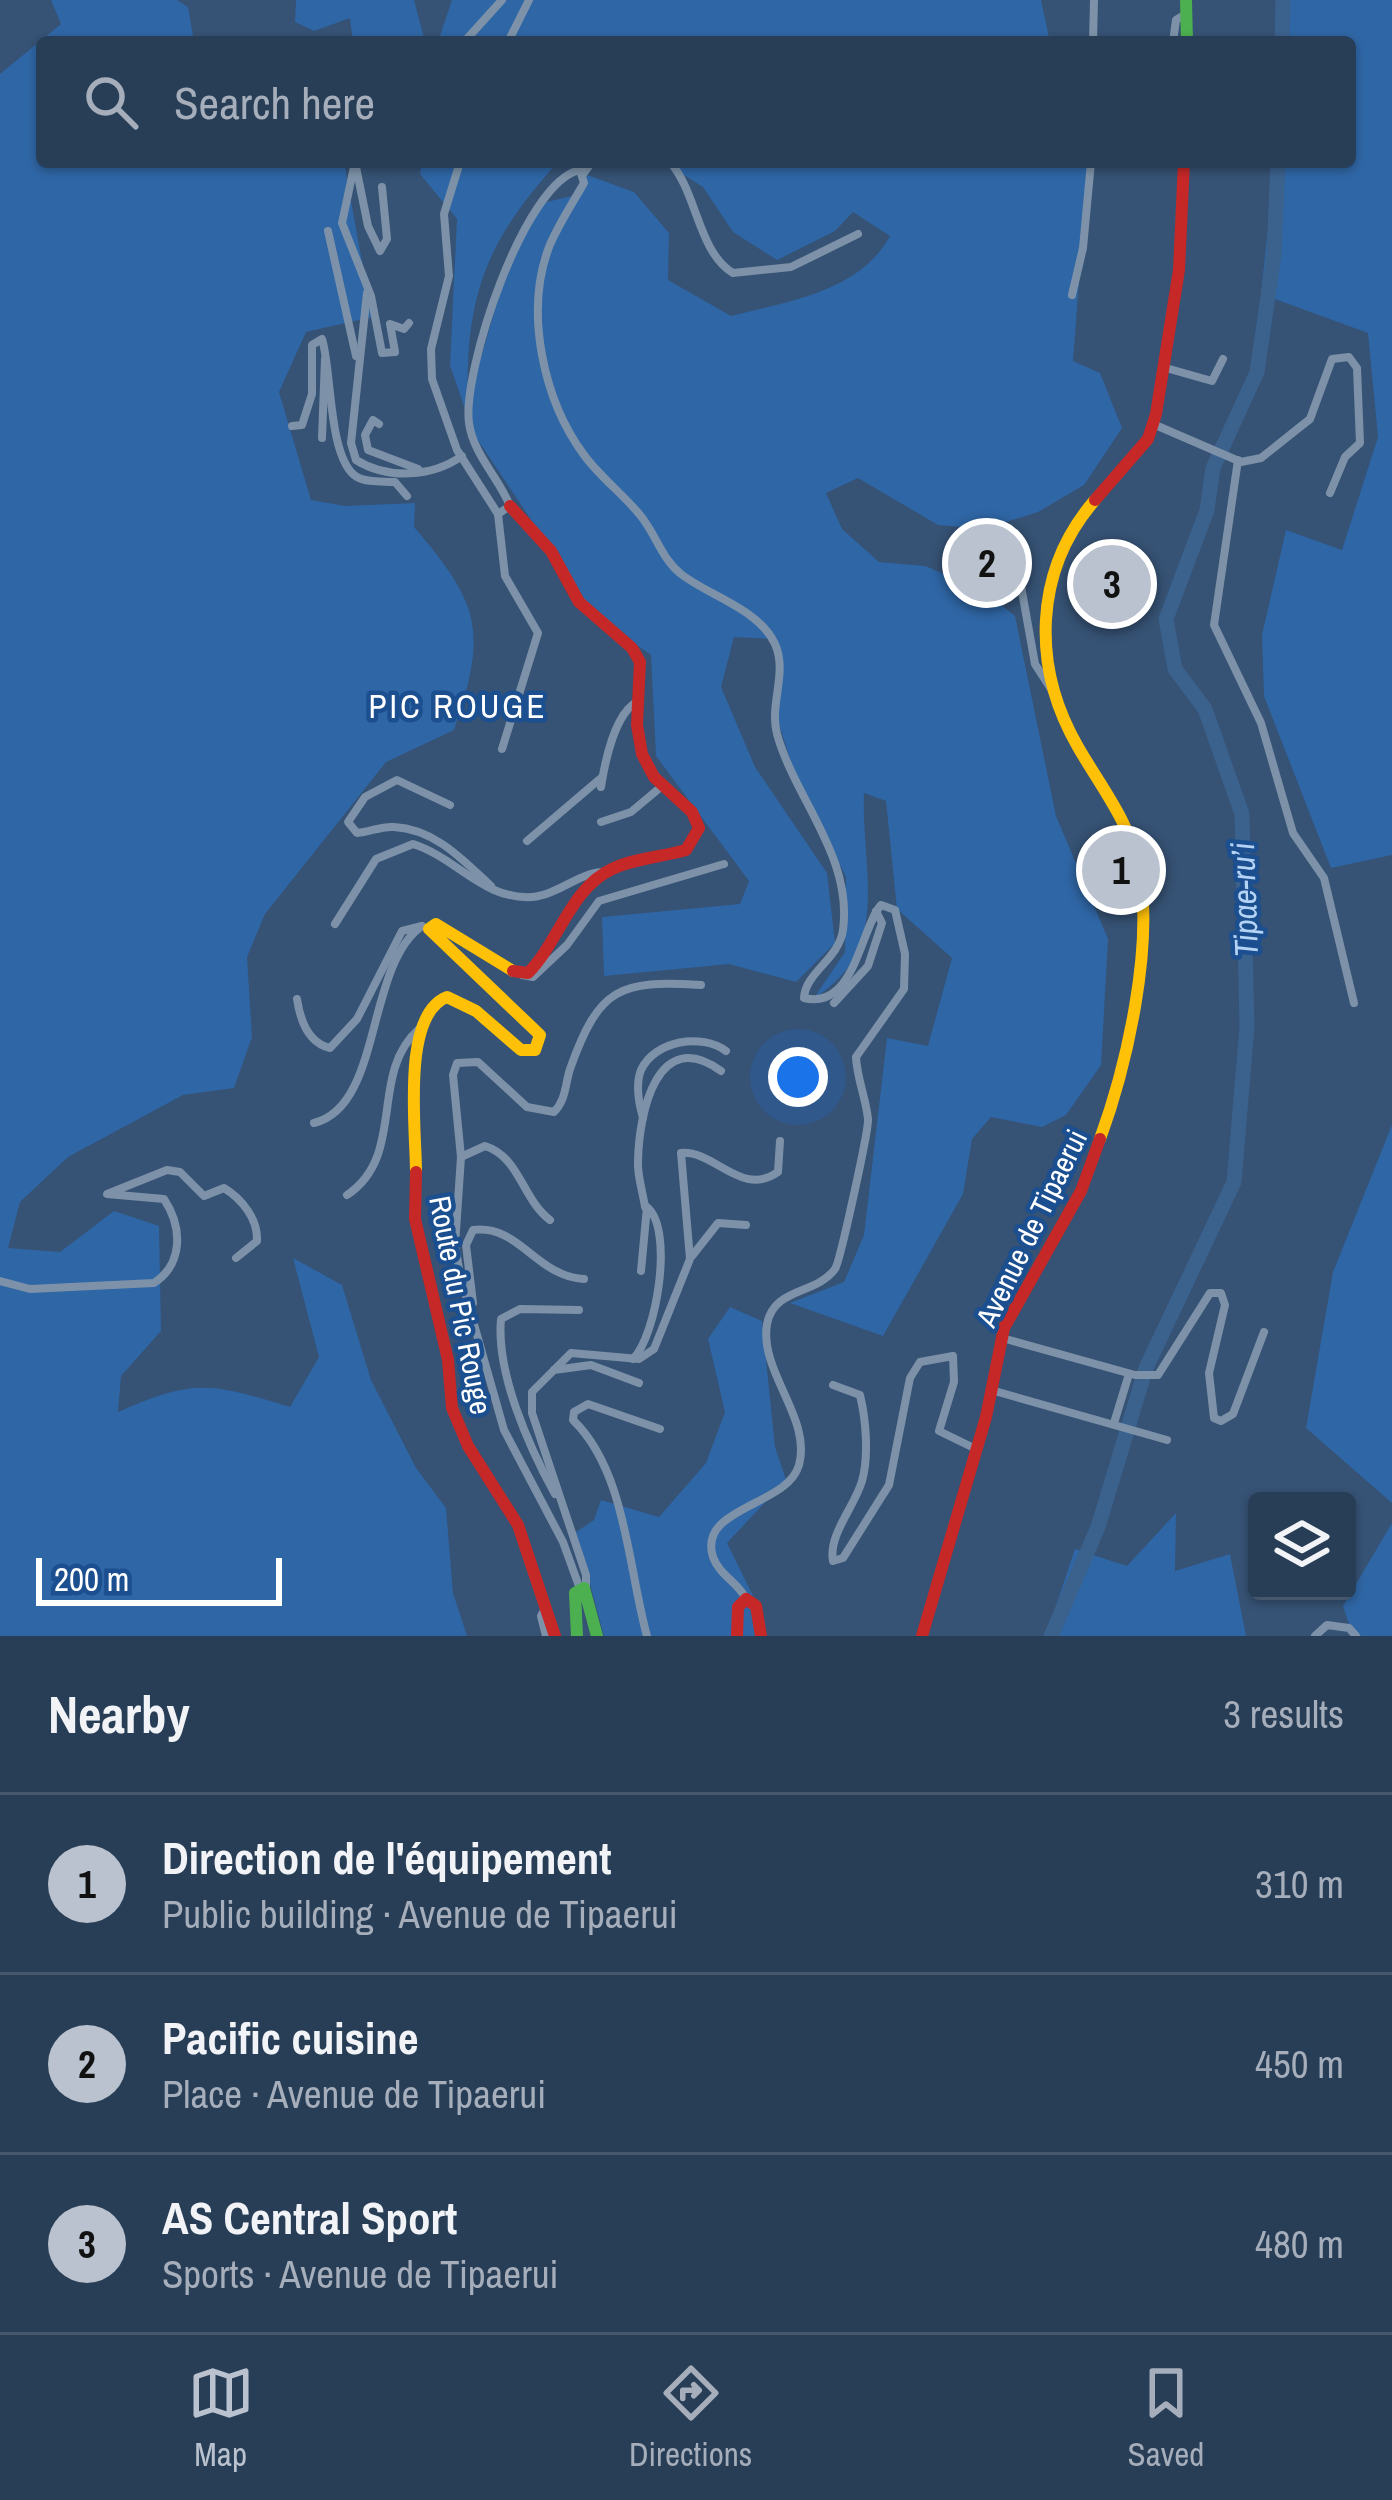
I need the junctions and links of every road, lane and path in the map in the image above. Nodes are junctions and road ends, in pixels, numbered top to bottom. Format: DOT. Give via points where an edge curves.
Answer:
graph roads {
  1 [pos="502,0"];
  2 [pos="529,0"];
  3 [pos="1094,0"];
  4 [pos="1186,7"];
  5 [pos="469,36"];
  6 [pos="511,36"];
  7 [pos="1093,36"];
  8 [pos="1174,36"];
  9 [pos="354,168"];
  10 [pos="356,168"];
  11 [pos="458,168"];
  12 [pos="583,168"];
  13 [pos="585,168"];
  14 [pos="674,168"];
  15 [pos="1090,168"];
  16 [pos="1184,168"];
  17 [pos="382,187"];
  18 [pos="328,231"];
  19 [pos="858,234"];
  20 [pos="367,293"];
  21 [pos="1072,295"];
  22 [pos="409,323"];
  23 [pos="326,358"];
  24 [pos="1223,358"];
  25 [pos="358,363"];
  26 [pos="1166,368"];
  27 [pos="379,424"];
  28 [pos="1153,424"];
  29 [pos="292,426"];
  30 [pos="322,438"];
  31 [pos="461,456"];
  32 [pos="1234,458"];
  33 [pos="429,471"];
  34 [pos="389,472"];
  35 [pos="352,474"];
  36 [pos="1330,493"];
  37 [pos="407,496"];
  38 [pos="504,510"];
  39 [pos="1021,586"];
  40 [pos="1056,696"];
  41 [pos="640,700"];
  42 [pos="502,749"];
  43 [pos="662,786"];
  44 [pos="450,805"];
  45 [pos="601,821"];
  46 [pos="527,841"];
  47 [pos="724,864"];
  48 [pos="604,873"];
  49 [pos="496,890"];
  50 [pos="875,910"];
  51 [pos="335,924"];
  52 [pos="426,926"];
  53 [pos="520,974"];
  54 [pos="701,985"];
  55 [pos="297,998"];
  56 [pos="1354,1003"];
  57 [pos="834,1004"];
  58 [pos="419,1029"];
  59 [pos="726,1051"];
  60 [pos="722,1072"];
  61 [pos="314,1124"];
  62 [pos="644,1126"];
  63 [pos="780,1142"];
  64 [pos="461,1157"];
  65 [pos="347,1195"];
  66 [pos="646,1208"];
  67 [pos="550,1220"];
  68 [pos="746,1225"];
  69 [pos="236,1258"];
  70 [pos="690,1259"];
  71 [pos="641,1271"];
  72 [pos="584,1279"];
  73 [pos="0,1281"];
  74 [pos="580,1310"];
  75 [pos="478,1328"];
  76 [pos="1264,1332"];
  77 [pos="1001,1337"];
  78 [pos="633,1359"];
  79 [pos="550,1371"];
  80 [pos="1137,1375"];
  81 [pos="639,1383"];
  82 [pos="833,1385"];
  83 [pos="991,1390"];
  84 [pos="1119,1425"];
  85 [pos="660,1429"];
  86 [pos="1167,1440"];
  87 [pos="976,1449"];
  88 [pos="561,1506"];
  89 [pos="583,1589"];
  90 [pos="746,1600"];
  91 [pos="1353,1632"];
  92 [pos="550,1636"];
  93 [pos="577,1636"];
  94 [pos="597,1636"];
  95 [pos="646,1636"];
  96 [pos="737,1636"];
  97 [pos="761,1636"];
  98 [pos="922,1636"];
  99 [pos="1315,1636"];
  100 [pos="1339,1636"];
  1 -- 5 [label="street"];
  2 -- 6 [label="street"];
  3 -- 7 [label="street"];
  4 -- 8 [label="street"];
  9 -- 20 [label="street" via="343,223"];
  10 -- 17 [label="street" via="380,250 387,239"];
  11 -- 31 [label="street" via="444,214 449,276 431,349 435,395"];
  12 -- 38 [label="street" via="565,176 525,227 477,358 469,427"];
  13 -- 50 [label="street" via="542,281 541,333 557,414 586,458 640,513 678,573 754,620 774,642 775,726 830,851 844,919 839,946 804,998 824,996 849,974"];
  14 -- 19 [label="street" via="719,262 733,273 791,267"];
  15 -- 21 [label="street"];
  16 -- 26 [label="street, Avenue de Tipaerui"];
  18 -- 25 [label="street"];
  20 -- 22 [label="street" via="382,353 395,352 390,324"];
  20 -- 25 [label="street"];
  23 -- 29 [label="street" via="322,339 314,339 308,412"];
  23 -- 30 [label="street"];
  23 -- 35 [label="street" via="337,437"];
  24 -- 26 [label="street" via="1212,381"];
  25 -- 34 [label="street" via="352,452"];
  26 -- 28 [label="street, Avenue de Tipaerui"];
  27 -- 33 [label="street" via="367,428 368,450"];
  28 -- 32 [label="street"];
  28 -- 40 [label="street, Avenue de Tipaerui" via="1135,456 1066,532 1041,626"];
  31 -- 33 [label="street"];
  31 -- 38 [label="street"];
  32 -- 36 [label="street" via="1255,462 1305,425 1332,358 1349,356 1357,368 1360,443"];
  32 -- 56 [label="street" via="1214,625 1261,723 1293,832 1324,878"];
  33 -- 34 [label="street"];
  34 -- 35 [label="street"];
  35 -- 37 [label="street" via="395,482"];
  38 -- 41 [label="street" via="550,551 578,602 632,648"];
  38 -- 42 [label="street" via="505,576 538,633"];
  39 -- 40 [label="street" via="1035,664"];
  40 -- 77 [label="street, Avenue de Tipaerui" via="1136,847 1145,915 1110,1123"];
  41 -- 43 [label="street" via="638,740"];
  41 -- 46 [label="street" via="628,708 602,782"];
  43 -- 45 [label="street" via="632,812"];
  43 -- 48 [label="street" via="696,818 694,844"];
  44 -- 49 [label="street" via="397,779 365,796 348,822 357,833 390,826 422,832"];
  47 -- 53 [label="street" via="598,901 552,962 533,977"];
  48 -- 49 [label="street" via="534,897"];
  48 -- 53 [label="street" via="578,896 548,954"];
  49 -- 51 [label="street" via="413,844 368,866"];
  50 -- 57 [label="street" via="882,923 868,966"];
  50 -- 90 [label="street" via="890,906 898,917 907,974 898,1003 856,1057 869,1126 842,1258 825,1279 778,1302 767,1324 799,1464 787,1488 722,1522 711,1551"];
  52 -- 53 [label="street" via="449,931"];
  52 -- 55 [label="street" via="403,931 357,1019 330,1048 305,1028"];
  52 -- 58 [label="street" via="541,1040 535,1050 521,1050 447,997 434,1002"];
  52 -- 61 [label="street" via="397,955 348,1096 331,1119"];
  54 -- 64 [label="street" via="628,984 607,1000 554,1112 526,1107 478,1062 457,1063"];
  58 -- 65 [label="street" via="396,1069 380,1160"];
  58 -- 92 [label="street, Route du Pic Rouge" via="415,1219 452,1408 518,1525"];
  59 -- 62 [label="street" via="691,1040 652,1057 638,1089"];
  60 -- 62 [label="street" via="691,1058 662,1067"];
  62 -- 66 [label="street" via="638,1162"];
  63 -- 70 [label="street" via="778,1172 761,1181 681,1153"];
  64 -- 67 [label="street" via="485,1146 500,1152"];
  64 -- 75 [label="street" via="455,1245"];
  66 -- 71 [label="street"];
  66 -- 78 [label="street" via="656,1223 659,1291 647,1342"];
  68 -- 70 [label="street" via="718,1223"];
  69 -- 73 [label="street" via="257,1241 243,1203 224,1188 204,1196 167,1170 107,1194 164,1199 178,1258 170,1273 154,1283 30,1289"];
  70 -- 78 [label="street" via="654,1349"];
  72 -- 75 [label="street" via="557,1275 498,1229 473,1231 467,1263"];
  74 -- 88 [label="street" via="507,1312 500,1334 517,1403"];
  75 -- 89 [label="street" via="505,1430"];
  76 -- 80 [label="street" via="1225,1420 1214,1418 1208,1381 1226,1305 1221,1293 1210,1293 1164,1369"];
  77 -- 80 [label="street"];
  77 -- 83 [label="street, Avenue de Tipaerui"];
  78 -- 79 [label="street" via="571,1353"];
  79 -- 81 [label="street" via="591,1365"];
  79 -- 88 [label="street" via="532,1392 532,1413"];
  80 -- 84 [label="street"];
  82 -- 87 [label="street" via="860,1395 865,1463 833,1561 883,1498 920,1362 952,1356 954,1382 939,1431"];
  83 -- 84 [label="street"];
  83 -- 87 [label="street, Avenue de Tipaerui"];
  84 -- 86 [label="street"];
  85 -- 95 [label="street" via="588,1404 574,1412 608,1474"];
  87 -- 98 [label="street, Avenue de Tipaerui"];
  88 -- 89 [label="street" via="586,1575"];
  89 -- 93 [label="street" via="574,1593"];
  89 -- 94 [label="street"];
  90 -- 96 [label="street" via="738,1607"];
  90 -- 97 [label="street" via="756,1606"];
  91 -- 99 [label="street" via="1327,1625"];
  91 -- 100 [label="street"];
}
